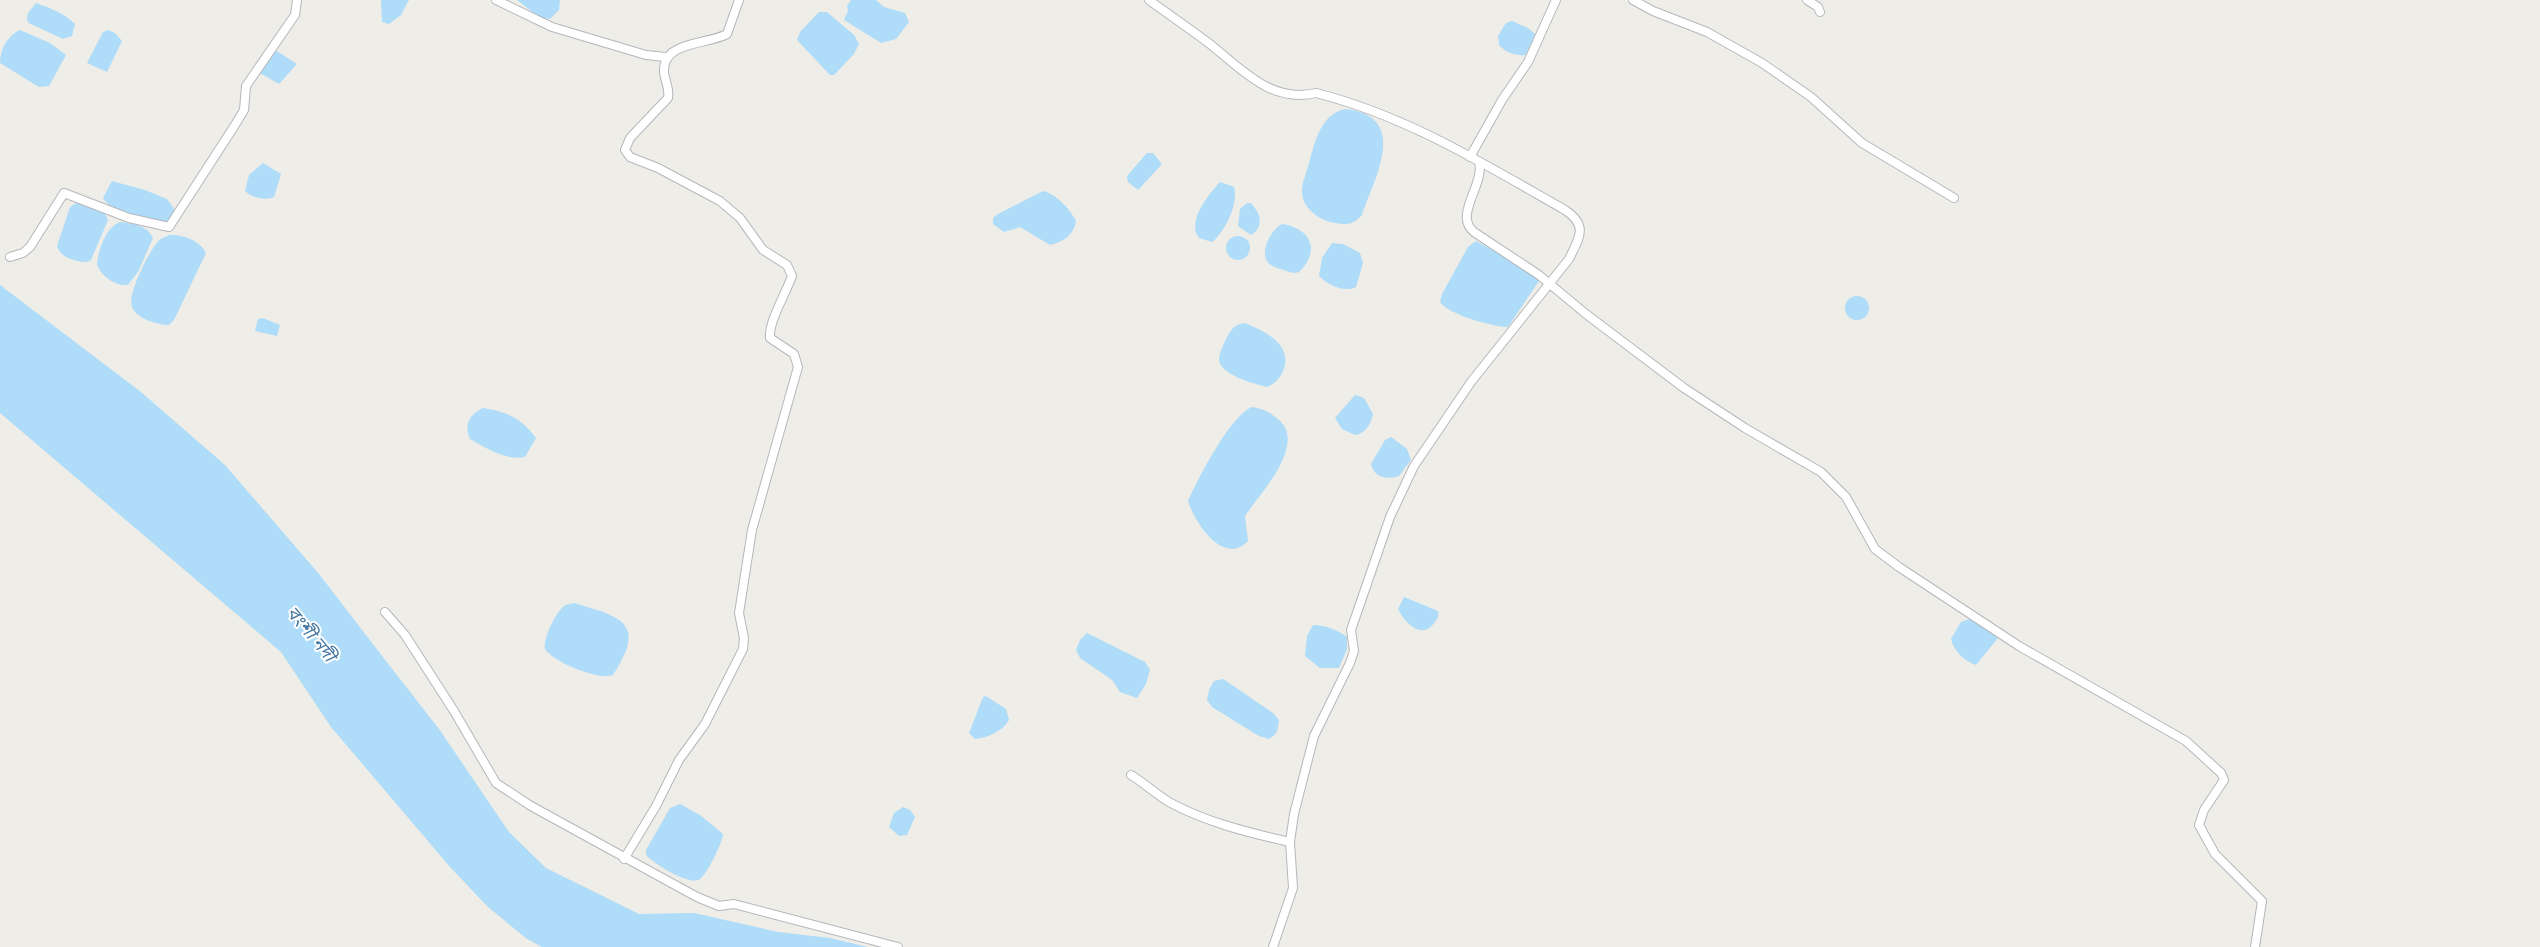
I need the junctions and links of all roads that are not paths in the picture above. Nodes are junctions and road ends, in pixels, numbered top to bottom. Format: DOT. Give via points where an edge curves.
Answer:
graph roads {
  1 [pos="297,0"];
  2 [pos="496,0"];
  3 [pos="739,0"];
  4 [pos="1150,0"];
  5 [pos="1556,0"];
  6 [pos="1633,0"];
  7 [pos="1807,0"];
  8 [pos="1820,12"];
  9 [pos="666,57"];
  10 [pos="1470,157"];
  11 [pos="1479,162"];
  12 [pos="1954,198"];
  13 [pos="10,257"];
  14 [pos="1550,283"];
  15 [pos="386,612"];
  16 [pos="1132,775"];
  17 [pos="1290,842"];
  18 [pos="624,858"];
  19 [pos="898,947"];
  20 [pos="1273,947"];
  21 [pos="2255,947"];
  1 -- 13 [label="street" via="295,15 246,86 244,110 169,227 129,218 64,193 30,247"];
  2 -- 9 [label="street" via="552,28 646,55"];
  3 -- 9 [label="street" via="726,34 717,40 672,51"];
  4 -- 10 [label="street" via="1248,77 1275,92 1316,93 1372,109"];
  5 -- 10 [label="street" via="1528,62"];
  6 -- 12 [label="street" via="1707,32 1762,63 1811,97 1862,144"];
  7 -- 8 [label="street"];
  9 -- 18 [label="street" via="664,72 668,98 630,138 625,147 626,153 720,201 740,218 763,250 787,265 792,276 769,328 770,338 794,354 798,367 752,530 738,613 744,638 743,650 705,724 680,760"];
  10 -- 11 [label="street"];
  11 -- 14 [label="street" via="1480,174 1465,218 1469,228"];
  11 -- 14 [label="street" via="1565,210 1581,225 1569,259"];
  14 -- 17 [label="street" via="1471,382 1414,466 1390,516 1350,630 1354,651 1350,663 1314,736"];
  14 -- 21 [label="street" via="1684,388 1821,472 1846,497 1875,549 1887,558 2019,646 2186,741 2221,773 2224,780 2204,810 2200,825 2215,854 2262,901"];
  15 -- 18 [label="street" via="454,710 496,783"];
  16 -- 17 [label="street" via="1169,802 1185,809 1214,821"];
  17 -- 20 [label="street" via="1293,888"];
  18 -- 19 [label="street" via="719,906 734,904"];
}
